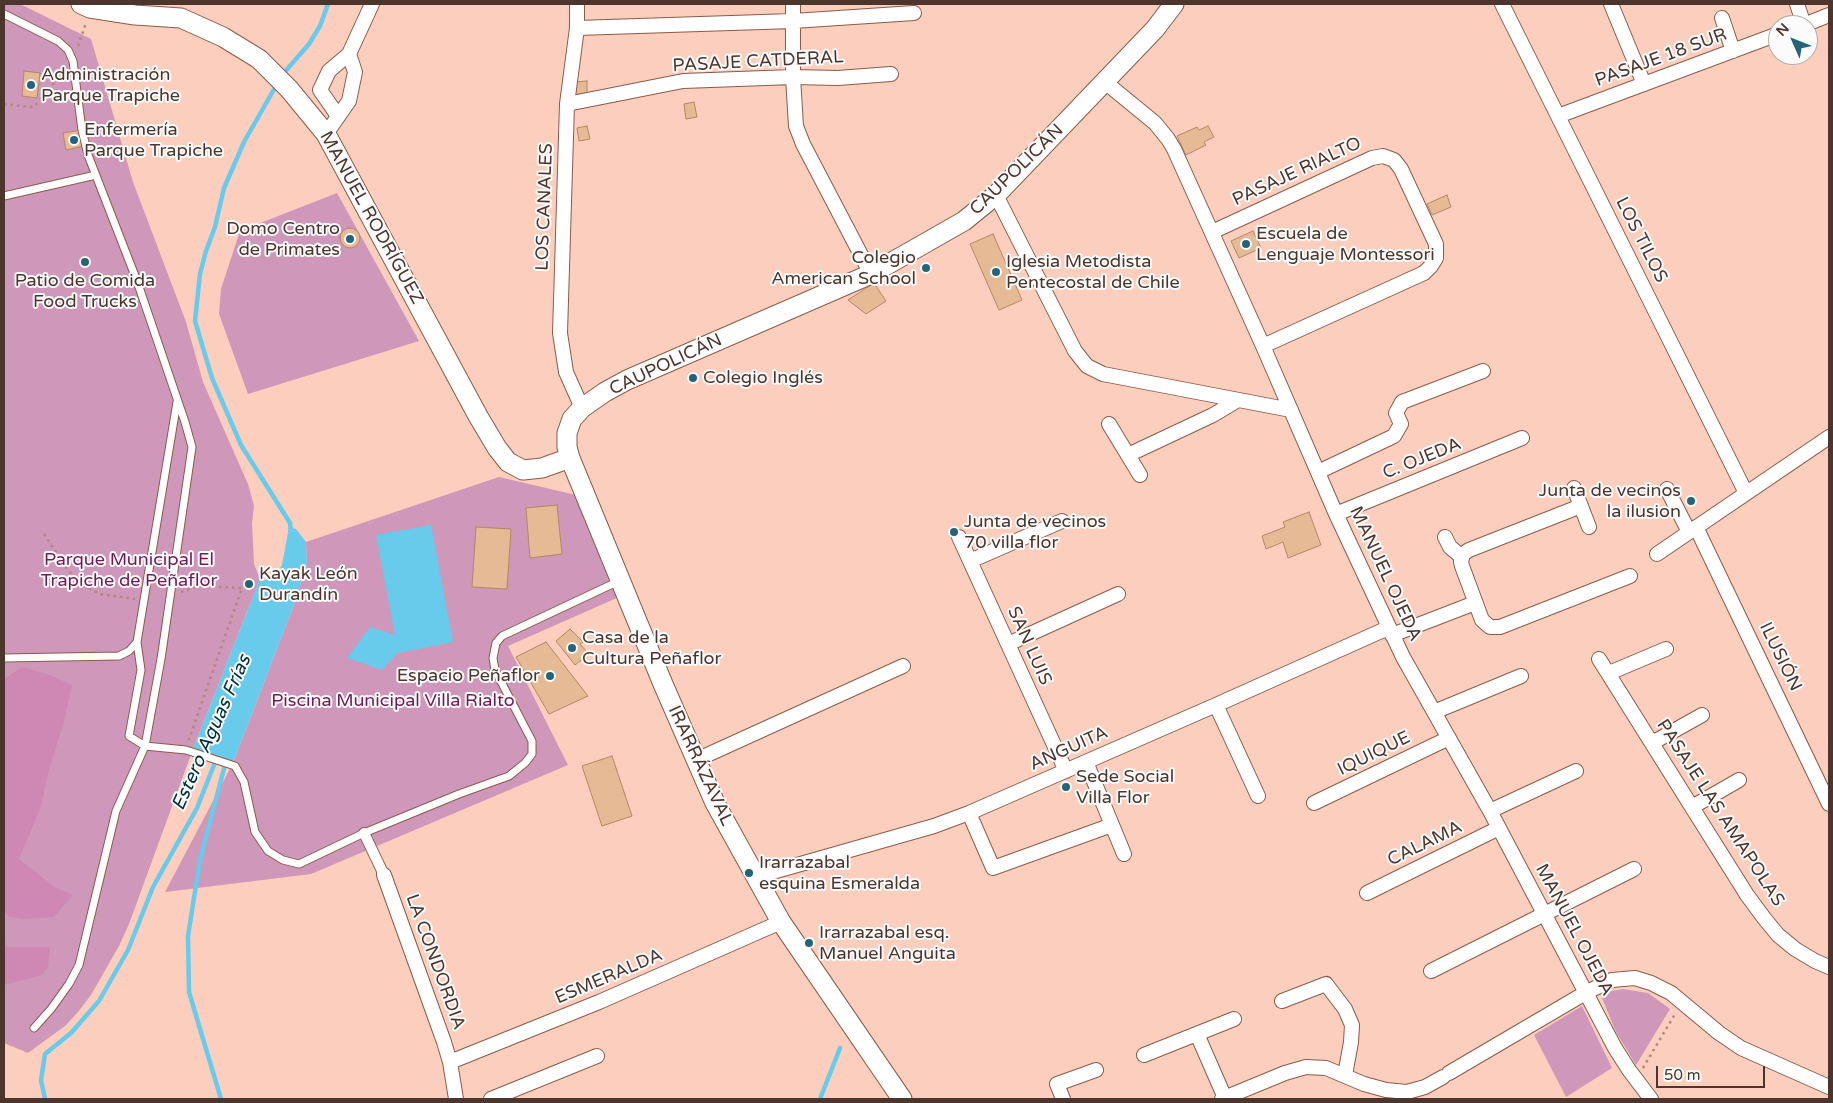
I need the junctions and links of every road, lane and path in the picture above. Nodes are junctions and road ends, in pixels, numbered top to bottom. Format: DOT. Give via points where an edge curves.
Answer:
graph roads {
  1 [pos="372,4"];
  2 [pos="577,4"];
  3 [pos="793,4"];
  4 [pos="1174,4"];
  5 [pos="1502,4"];
  6 [pos="1611,4"];
  7 [pos="85,6"];
  8 [pos="914,13"];
  9 [pos="4,14"];
  10 [pos="1722,18"];
  11 [pos="793,21"];
  12 [pos="577,28"];
  13 [pos="1768,38"];
  14 [pos="1733,51"];
  15 [pos="349,54"];
  16 [pos="73,60"];
  17 [pos="891,74"];
  18 [pos="792,77"];
  19 [pos="1105,82"];
  20 [pos="1644,84"];
  21 [pos="4,104"];
  22 [pos="567,104"];
  23 [pos="338,116"];
  24 [pos="1558,116"];
  25 [pos="326,134"];
  26 [pos="96,174"];
  27 [pos="996,195"];
  28 [pos="4,196"];
  29 [pos="1212,232"];
  30 [pos="871,274"];
  31 [pos="1263,346"];
  32 [pos="1483,371"];
  33 [pos="177,399"];
  34 [pos="1238,400"];
  35 [pos="582,408"];
  36 [pos="1290,410"];
  37 [pos="1109,424"];
  38 [pos="1829,437"];
  39 [pos="1522,438"];
  40 [pos="1128,454"];
  41 [pos="570,458"];
  42 [pos="1318,472"];
  43 [pos="1140,475"];
  44 [pos="1574,488"];
  45 [pos="1667,489"];
  46 [pos="1746,493"];
  47 [pos="1581,506"];
  48 [pos="1336,514"];
  49 [pos="1062,521"];
  50 [pos="1589,527"];
  51 [pos="1693,530"];
  52 [pos="44,534"];
  53 [pos="959,537"];
  54 [pos="1445,537"];
  55 [pos="1658,554"];
  56 [pos="1462,557"];
  57 [pos="970,561"];
  58 [pos="1630,576"];
  59 [pos="620,580"];
  60 [pos="1118,594"];
  61 [pos="170,597"];
  62 [pos="144,601"];
  63 [pos="1475,603"];
  64 [pos="1390,631"];
  65 [pos="137,642"];
  66 [pos="1008,644"];
  67 [pos="1666,649"];
  68 [pos="4,658"];
  69 [pos="1599,658"];
  70 [pos="903,666"];
  71 [pos="1609,673"];
  72 [pos="1521,676"];
  73 [pos="1216,705"];
  74 [pos="1434,712"];
  75 [pos="1702,715"];
  76 [pos="1449,738"];
  77 [pos="1652,743"];
  78 [pos="145,746"];
  79 [pos="186,750"];
  80 [pos="696,760"];
  81 [pos="1086,762"];
  82 [pos="1066,771"];
  83 [pos="1576,771"];
  84 [pos="1739,780"];
  85 [pos="1258,796"];
  86 [pos="1314,803"];
  87 [pos="1829,804"];
  88 [pos="1692,807"];
  89 [pos="1490,811"];
  90 [pos="969,813"];
  91 [pos="1112,825"];
  92 [pos="1499,828"];
  93 [pos="364,833"];
  94 [pos="1124,854"];
  95 [pos="1634,869"];
  96 [pos="384,875"];
  97 [pos="755,877"];
  98 [pos="1367,894"];
  99 [pos="1545,915"];
  100 [pos="781,922"];
  101 [pos="1829,967"];
  102 [pos="1431,971"];
  103 [pos="1586,992"];
  104 [pos="1282,1001"];
  105 [pos="1682,1002"];
  106 [pos="1234,1019"];
  107 [pos="34,1028"];
  108 [pos="1197,1034"];
  109 [pos="1144,1055"];
  110 [pos="597,1056"];
  111 [pos="450,1062"];
  112 [pos="1096,1070"];
  113 [pos="1345,1075"];
  114 [pos="1636,1080"];
  115 [pos="1829,1088"];
  116 [pos="1407,1096"];
  117 [pos="456,1099"];
  118 [pos="491,1099"];
  119 [pos="902,1099"];
  120 [pos="1063,1099"];
  121 [pos="1223,1099"];
  122 [pos="1651,1099"];
  1 -- 15 [label="street"];
  2 -- 12 [label="street, LOS CANALES"];
  3 -- 11 [label="street"];
  4 -- 19 [label="main road, CAUPOLICÁN"];
  5 -- 24 [label="street, LOS TILOS"];
  6 -- 20 [label="street"];
  7 -- 16 [label="path" via="83,34"];
  7 -- 25 [label="main road, MANUEL RODRÍGUEZ" via="135,15 181,18 223,37 259,59"];
  8 -- 11 [label="street"];
  9 -- 16 [label="lane" via="58,41"];
  10 -- 14 [label="street"];
  11 -- 12 [label="street"];
  11 -- 18 [label="street"];
  12 -- 22 [label="street, LOS CANALES"];
  13 -- 14 [label="street, PASAJE 18 SUR"];
  14 -- 20 [label="street, PASAJE 18 SUR"];
  15 -- 23 [label="street" via="354,72 349,101"];
  15 -- 23 [label="street" via="329,72 320,90"];
  16 -- 21 [label="path" via="35,106"];
  16 -- 26 [label="lane" via="82,130"];
  17 -- 18 [label="street, PASAJE CATDERAL"];
  18 -- 22 [label="street, PASAJE CATDERAL" via="684,81"];
  18 -- 30 [label="street" via="796,126 803,144"];
  19 -- 27 [label="main road, CAUPOLICÁN"];
  19 -- 29 [label="street, MANUEL OJEDA" via="1155,123 1168,139"];
  20 -- 24 [label="street, PASAJE 18 SUR"];
  22 -- 35 [label="street, LOS CANALES" via="560,333 566,372"];
  23 -- 25 [label="street"];
  24 -- 46 [label="street, LOS TILOS"];
  25 -- 41 [label="main road, MANUEL RODRÍGUEZ" via="478,416 508,462 523,470 542,468"];
  26 -- 28 [label="lane"];
  26 -- 33 [label="lane"];
  27 -- 30 [label="main road, CAUPOLICÁN" via="964,221"];
  27 -- 34 [label="street" via="1075,351 1087,366 1103,374"];
  29 -- 31 [label="street, MANUEL OJEDA"];
  29 -- 31 [label="street, PASAJE RIALTO" via="1372,158 1383,156 1394,160 1401,169 1436,244 1436,258 1424,273"];
  30 -- 35 [label="main road, CAUPOLICÁN" via="628,380"];
  31 -- 36 [label="street, MANUEL OJEDA"];
  32 -- 42 [label="street" via="1402,402 1396,413 1401,424 1394,436"];
  33 -- 61 [label="lane" via="192,447"];
  33 -- 62 [label="lane"];
  34 -- 36 [label="street"];
  34 -- 40 [label="street"];
  35 -- 41 [label="main road, IRARRÁZAVAL" via="572,419 567,433"];
  36 -- 42 [label="street, MANUEL OJEDA"];
  37 -- 40 [label="street"];
  38 -- 46 [label="street"];
  39 -- 48 [label="street, C. OJEDA"];
  40 -- 43 [label="street"];
  41 -- 59 [label="main road, IRARRÁZAVAL"];
  42 -- 48 [label="street, MANUEL OJEDA"];
  44 -- 47 [label="street"];
  45 -- 51 [label="street, ILUSIÓN"];
  46 -- 51 [label="street"];
  47 -- 50 [label="street"];
  47 -- 56 [label="street" via="1468,550"];
  48 -- 64 [label="street, MANUEL OJEDA"];
  49 -- 57 [label="street"];
  51 -- 55 [label="street"];
  51 -- 87 [label="street, ILUSIÓN"];
  52 -- 62 [label="path" via="81,584 100,594"];
  53 -- 57 [label="street, SAN LUIS"];
  54 -- 56 [label="street" via="1450,547"];
  56 -- 63 [label="street"];
  57 -- 66 [label="street, SAN LUIS"];
  58 -- 63 [label="street" via="1500,627 1485,624"];
  59 -- 80 [label="main road, IRARRÁZAVAL"];
  59 -- 93 [label="lane" via="502,636 496,643 495,670 532,741 532,754 525,763 509,776"];
  60 -- 66 [label="street"];
  61 -- 78 [label="lane"];
  61 -- 79 [label="path" via="198,586 242,588"];
  62 -- 65 [label="lane"];
  63 -- 64 [label="street, ANGUITA"];
  64 -- 73 [label="street, ANGUITA"];
  64 -- 74 [label="street, MANUEL OJEDA"];
  65 -- 68 [label="lane" via="130,651 119,656"];
  65 -- 78 [label="lane" via="141,670 129,736"];
  66 -- 82 [label="street, SAN LUIS"];
  67 -- 71 [label="street"];
  69 -- 71 [label="street, PASAJE LAS AMAPOLAS"];
  70 -- 80 [label="street"];
  71 -- 77 [label="street, PASAJE LAS AMAPOLAS"];
  72 -- 74 [label="street"];
  73 -- 81 [label="street, ANGUITA"];
  73 -- 85 [label="street"];
  74 -- 76 [label="street, MANUEL OJEDA"];
  75 -- 77 [label="street"];
  76 -- 86 [label="street, IQUIQUE"];
  76 -- 89 [label="street, MANUEL OJEDA"];
  77 -- 88 [label="street, PASAJE LAS AMAPOLAS"];
  78 -- 79 [label="lane"];
  78 -- 107 [label="lane" via="116,811 79,965 52,1009"];
  79 -- 93 [label="lane" via="235,766 244,782 255,832 268,851 283,860 299,864"];
  80 -- 97 [label="main road, IRARRÁZAVAL"];
  81 -- 82 [label="street, ANGUITA"];
  81 -- 91 [label="street"];
  82 -- 90 [label="street, ANGUITA"];
  83 -- 89 [label="street"];
  84 -- 88 [label="street"];
  88 -- 101 [label="street, PASAJE LAS AMAPOLAS" via="1764,918 1794,949"];
  89 -- 92 [label="street, MANUEL OJEDA"];
  90 -- 91 [label="street" via="993,868"];
  90 -- 97 [label="street, ANGUITA"];
  91 -- 94 [label="street"];
  92 -- 98 [label="street, CALAMA"];
  92 -- 99 [label="street, MANUEL OJEDA"];
  93 -- 96 [label="street"];
  95 -- 99 [label="street"];
  96 -- 111 [label="street, LA CONDORDIA"];
  97 -- 100 [label="main road, IRARRÁZAVAL"];
  99 -- 102 [label="street"];
  99 -- 103 [label="street, MANUEL OJEDA"];
  100 -- 111 [label="street, ESMERALDA" via="599,1002"];
  100 -- 119 [label="main road, IRARRÁZAVAL"];
  103 -- 105 [label="street" via="1612,980 1635,978 1651,982"];
  103 -- 114 [label="street, MANUEL OJEDA"];
  103 -- 116 [label="street"];
  104 -- 113 [label="street" via="1326,984 1345,1009 1352,1025"];
  105 -- 114 [label="path"];
  105 -- 115 [label="street" via="1741,1048"];
  106 -- 108 [label="street"];
  108 -- 109 [label="street"];
  108 -- 121 [label="street"];
  110 -- 118 [label="street"];
  111 -- 117 [label="street, LA CONDORDIA"];
  112 -- 120 [label="street" via="1057,1084"];
  113 -- 116 [label="street"];
  113 -- 121 [label="street" via="1326,1068 1306,1067"];
  114 -- 122 [label="street, MANUEL OJEDA"];
}
